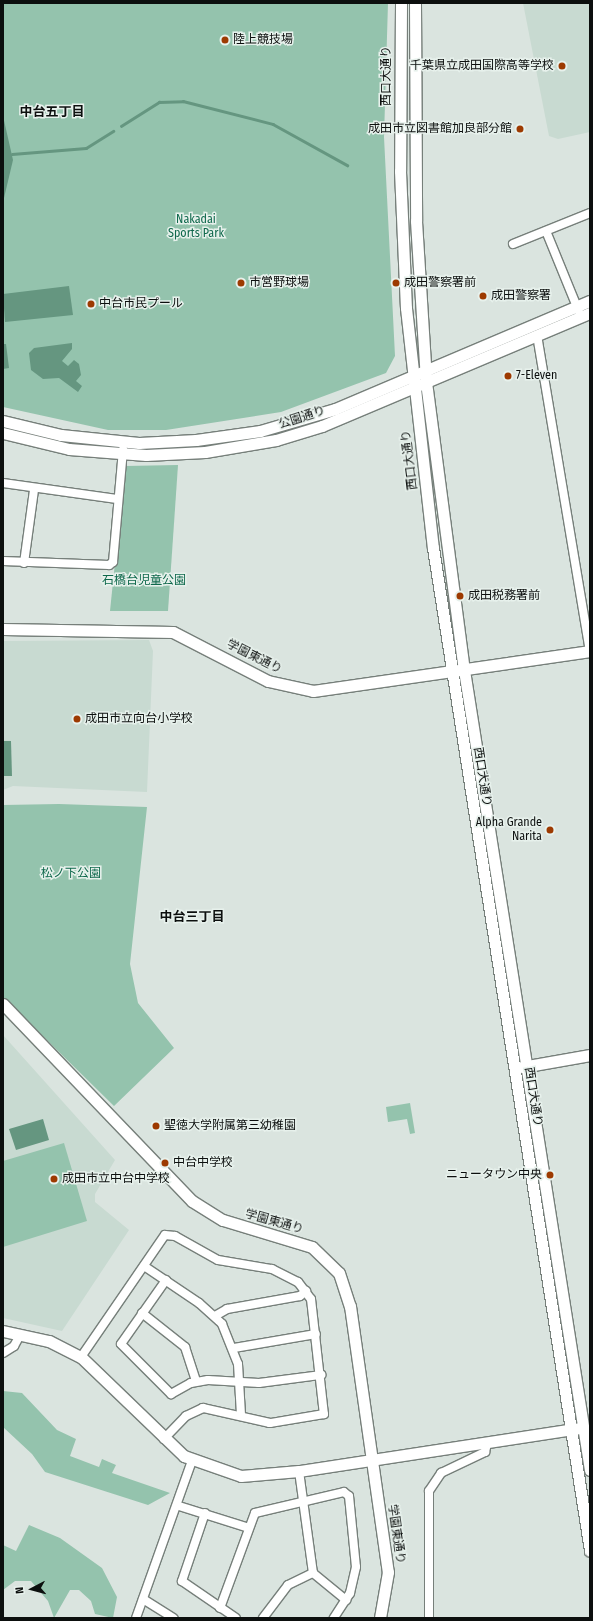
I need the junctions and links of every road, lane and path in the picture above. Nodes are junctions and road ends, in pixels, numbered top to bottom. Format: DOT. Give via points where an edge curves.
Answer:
graph roads {
  1 [pos="401,3"];
  2 [pos="415,3"];
  3 [pos="590,213"];
  4 [pos="546,231"];
  5 [pos="513,244"];
  6 [pos="590,301"];
  7 [pos="577,307"];
  8 [pos="586,315"];
  9 [pos="537,335"];
  10 [pos="426,377"];
  11 [pos="414,381"];
  12 [pos="3,421"];
  13 [pos="3,433"];
  14 [pos="123,442"];
  15 [pos="123,454"];
  16 [pos="3,483"];
  17 [pos="34,490"];
  18 [pos="117,499"];
  19 [pos="3,561"];
  20 [pos="24,563"];
  21 [pos="3,629"];
  22 [pos="590,651"];
  23 [pos="464,670"];
  24 [pos="452,672"];
  25 [pos="3,1004"];
  26 [pos="590,1055"];
  27 [pos="527,1066"];
  28 [pos="515,1068"];
  29 [pos="144,1266"];
  30 [pos="166,1280"];
  31 [pos="306,1291"];
  32 [pos="142,1313"];
  33 [pos="215,1316"];
  34 [pos="3,1331"];
  35 [pos="316,1334"];
  36 [pos="20,1335"];
  37 [pos="234,1348"];
  38 [pos="3,1353"];
  39 [pos="81,1356"];
  40 [pos="321,1375"];
  41 [pos="196,1381"];
  42 [pos="241,1383"];
  43 [pos="241,1415"];
  44 [pos="582,1427"];
  45 [pos="164,1439"];
  46 [pos="487,1443"];
  47 [pos="373,1460"];
  48 [pos="192,1461"];
  49 [pos="590,1470"];
  50 [pos="299,1471"];
  51 [pos="303,1503"];
  52 [pos="179,1506"];
  53 [pos="205,1513"];
  54 [pos="249,1528"];
  55 [pos="590,1551"];
  56 [pos="312,1573"];
  57 [pos="143,1598"];
  58 [pos="346,1600"];
  59 [pos="220,1608"];
  60 [pos="136,1618"];
  61 [pos="172,1618"];
  62 [pos="236,1618"];
  63 [pos="263,1618"];
  64 [pos="334,1618"];
  65 [pos="380,1618"];
  66 [pos="429,1618"];
  1 -- 11 [label="street, 西口大通り" via="400,171"];
  2 -- 10 [label="street, 西口大通り" via="413,96 420,292"];
  3 -- 4 [label="street"];
  4 -- 5 [label="street"];
  4 -- 7 [label="street"];
  6 -- 7 [label="street, 公園通り"];
  7 -- 8 [label="street"];
  7 -- 10 [label="street, 公園通り"];
  8 -- 9 [label="street, 公園通り"];
  9 -- 10 [label="street, 公園通り"];
  9 -- 22 [label="street"];
  10 -- 11 [label="street, 公園通り"];
  10 -- 23 [label="street, 西口大通り"];
  11 -- 14 [label="street, 公園通り" via="335,409 260,431 196,440"];
  11 -- 15 [label="street, 公園通り" via="322,426 276,440 205,452"];
  11 -- 24 [label="street, 西口大通り"];
  12 -- 14 [label="street, 公園通り" via="61,435"];
  13 -- 15 [label="street, 公園通り" via="69,449"];
  14 -- 15 [label="street"];
  15 -- 18 [label="street"];
  16 -- 17 [label="street"];
  17 -- 18 [label="street"];
  17 -- 20 [label="street"];
  18 -- 20 [label="street" via="113,562 109,565"];
  19 -- 20 [label="street"];
  21 -- 24 [label="street, 学園東通り" via="173,632 268,682 313,691"];
  22 -- 23 [label="street, 学園東通り"];
  23 -- 24 [label="street, 学園東通り"];
  23 -- 27 [label="street, 西口大通り"];
  24 -- 28 [label="street, 西口大通り"];
  25 -- 47 [label="street, 学園東通り" via="192,1202 223,1220 312,1247 338,1273 350,1306"];
  26 -- 27 [label="street"];
  27 -- 28 [label="street"];
  27 -- 44 [label="street, 西口大通り"];
  28 -- 44 [label="street, 西口大通り"];
  29 -- 30 [label="street"];
  29 -- 31 [label="street" via="170,1234 218,1260 285,1274"];
  29 -- 39 [label="street"];
  30 -- 32 [label="street"];
  30 -- 33 [label="street"];
  31 -- 33 [label="street" via="300,1296 227,1309"];
  31 -- 35 [label="street" via="311,1298"];
  32 -- 41 [label="street" via="185,1347"];
  32 -- 41 [label="street" via="123,1339 123,1347 171,1394"];
  33 -- 37 [label="street"];
  34 -- 36 [label="street"];
  35 -- 37 [label="street"];
  35 -- 40 [label="street"];
  36 -- 38 [label="street" via="14,1346"];
  36 -- 39 [label="street" via="49,1341"];
  37 -- 42 [label="street"];
  39 -- 45 [label="street"];
  40 -- 42 [label="street"];
  40 -- 43 [label="street" via="326,1410 321,1416 270,1423"];
  41 -- 42 [label="street"];
  42 -- 43 [label="street"];
  43 -- 45 [label="street" via="211,1408 197,1410"];
  44 -- 46 [label="street"];
  44 -- 49 [label="street, 西口大通り"];
  44 -- 55 [label="street, 西口大通り"];
  45 -- 48 [label="street"];
  46 -- 47 [label="street"];
  46 -- 66 [label="street" via="485,1452 441,1473 429,1490"];
  47 -- 50 [label="street"];
  47 -- 65 [label="street, 学園東通り" via="388,1572"];
  48 -- 50 [label="street" via="241,1476"];
  48 -- 52 [label="street"];
  50 -- 51 [label="street"];
  51 -- 54 [label="street" via="260,1510"];
  51 -- 56 [label="street"];
  51 -- 58 [label="street" via="344,1492 348,1496 356,1567 354,1585"];
  52 -- 53 [label="street"];
  52 -- 57 [label="street"];
  53 -- 54 [label="street"];
  53 -- 59 [label="street" via="182,1581"];
  54 -- 59 [label="street"];
  56 -- 58 [label="street"];
  56 -- 63 [label="street" via="288,1585"];
  57 -- 60 [label="street"];
  57 -- 61 [label="street"];
  58 -- 64 [label="street"];
  59 -- 62 [label="street"];
}
